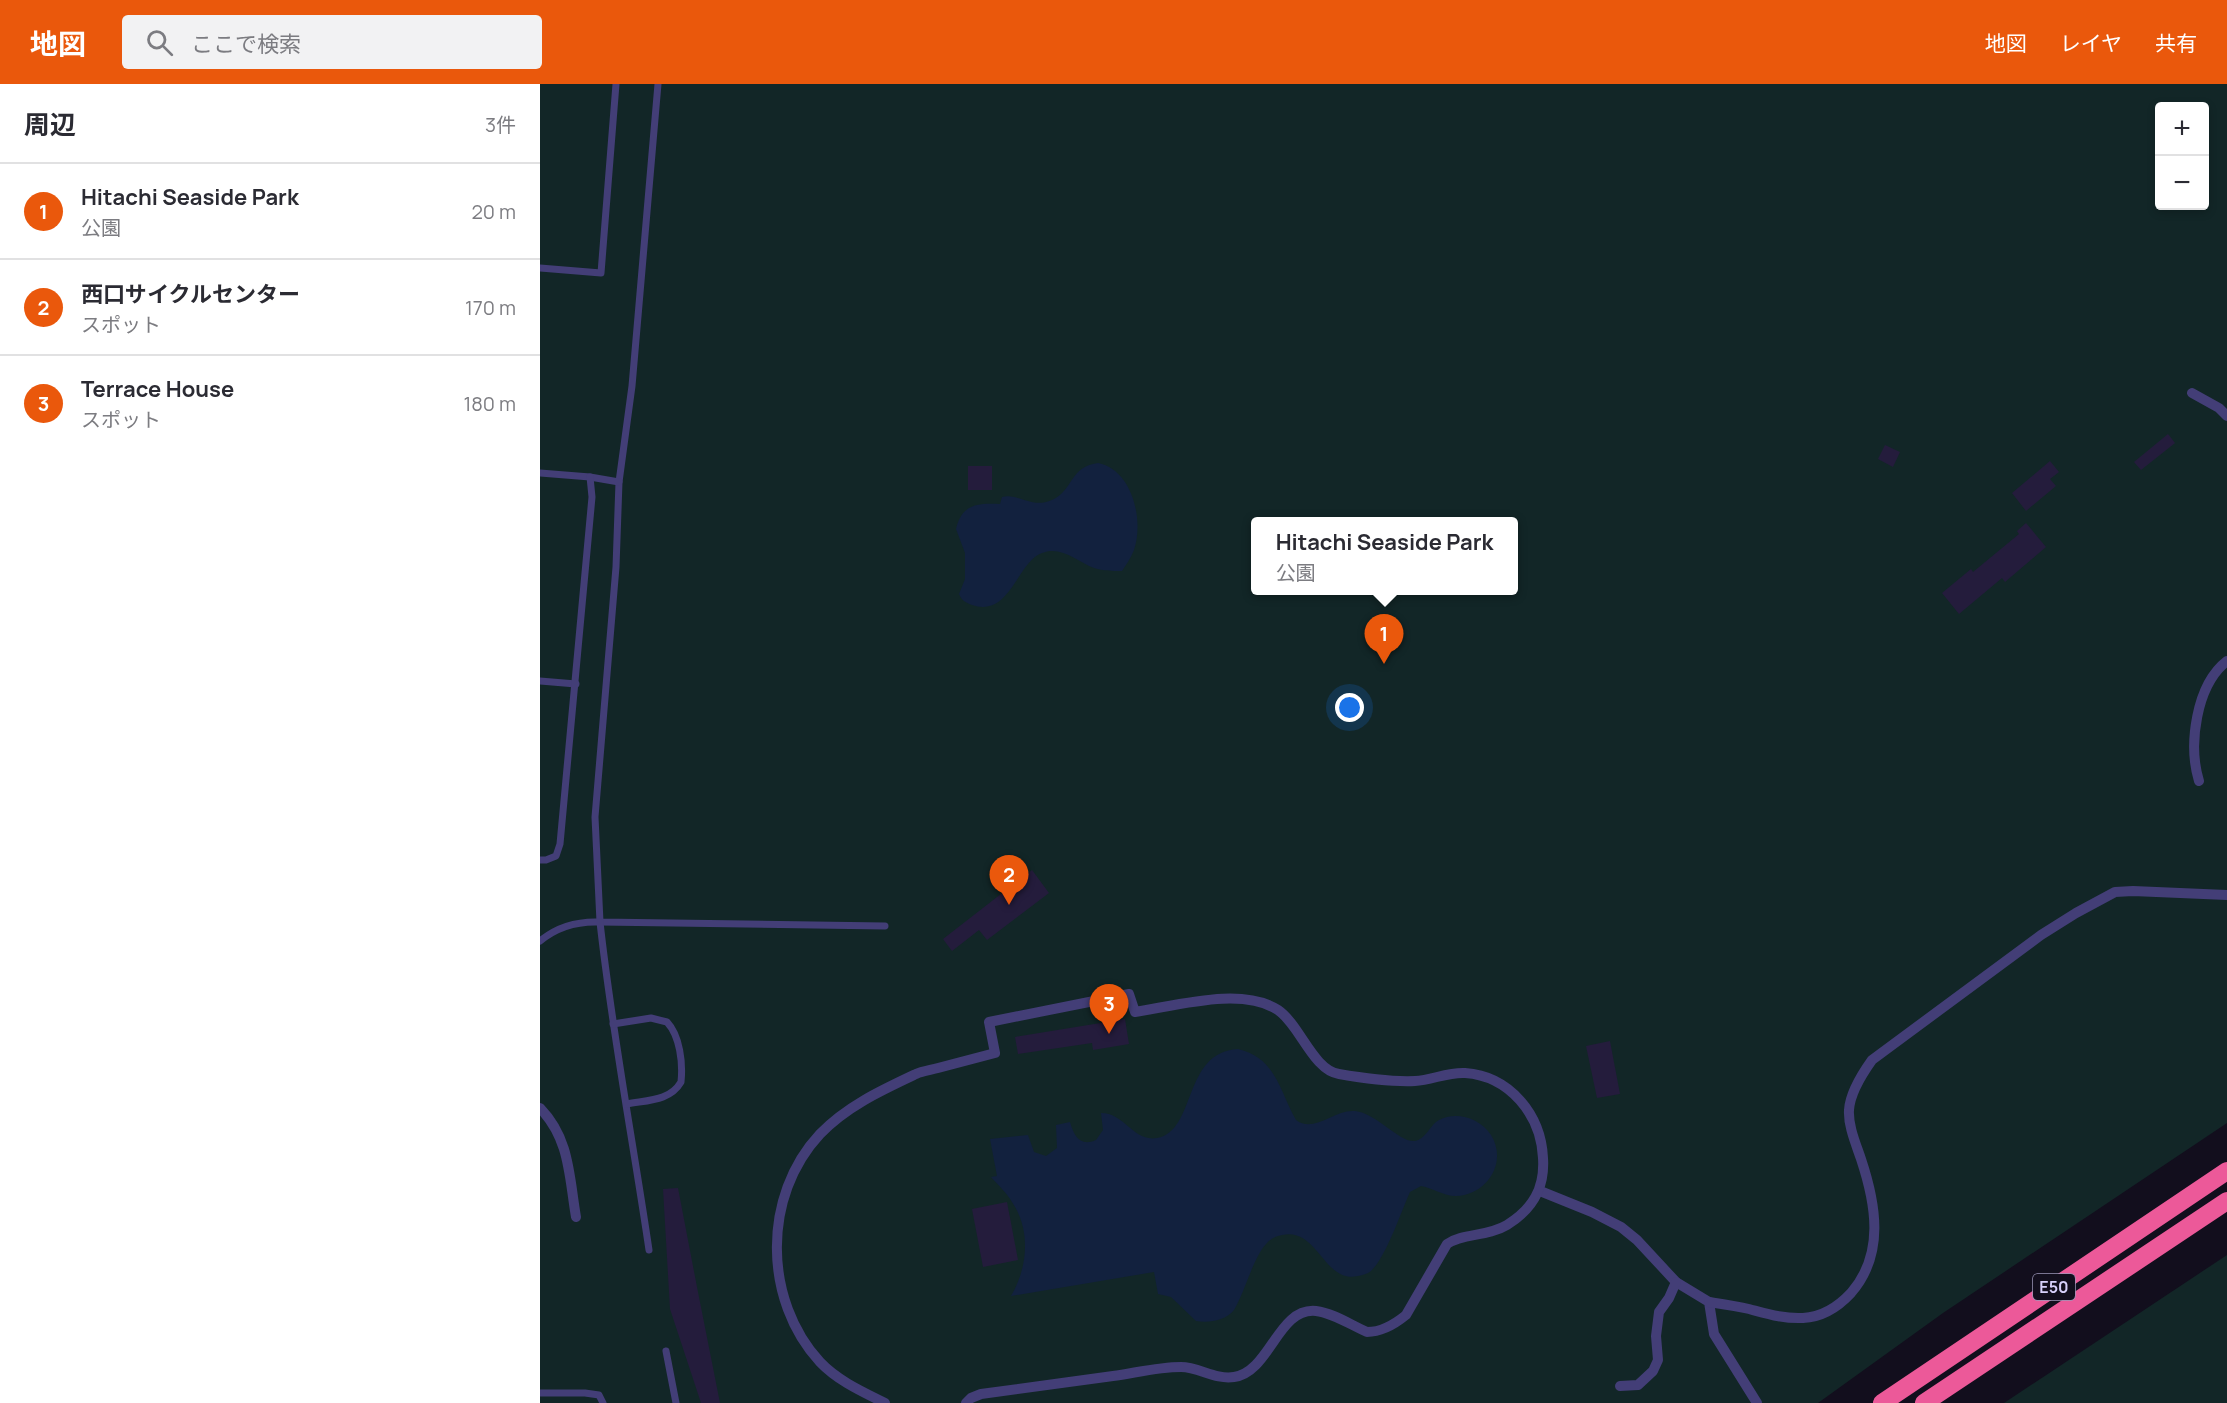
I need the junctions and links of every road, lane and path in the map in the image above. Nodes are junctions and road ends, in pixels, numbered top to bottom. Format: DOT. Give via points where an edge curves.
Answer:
graph roads {
  1 [pos="616,84"];
  2 [pos="658,84"];
  3 [pos="540,268"];
  4 [pos="2192,393"];
  5 [pos="2227,416"];
  6 [pos="540,473"];
  7 [pos="590,477"];
  8 [pos="619,482"];
  9 [pos="2227,660"];
  10 [pos="540,681"];
  11 [pos="576,684"];
  12 [pos="2199,781"];
  13 [pos="543,860"];
  14 [pos="2227,895"];
  15 [pos="600,922"];
  16 [pos="885,926"];
  17 [pos="540,941"];
  18 [pos="613,1024"];
  19 [pos="627,1104"];
  20 [pos="540,1108"];
  21 [pos="2227,1171"];
  22 [pos="1540,1191"];
  23 [pos="2227,1201"];
  24 [pos="576,1216"];
  25 [pos="649,1250"];
  26 [pos="1676,1282"];
  27 [pos="1709,1302"];
  28 [pos="666,1351"];
  29 [pos="1620,1386"];
  30 [pos="540,1393"];
  31 [pos="970,1401"];
  32 [pos="603,1403"];
  33 [pos="676,1403"];
  34 [pos="885,1403"];
  35 [pos="1757,1403"];
  36 [pos="1882,1403"];
  37 [pos="1924,1403"];
  1 -- 3 [label="lane" via="601,273"];
  2 -- 8 [label="lane" via="632,387"];
  4 -- 5 [label="street"];
  6 -- 7 [label="lane"];
  7 -- 8 [label="lane"];
  7 -- 11 [label="lane"];
  8 -- 15 [label="lane" via="616,567 595,817"];
  9 -- 12 [label="street" via="2206,691 2196,721 2193,747"];
  10 -- 11 [label="lane"];
  11 -- 13 [label="lane" via="559,851 553,858"];
  14 -- 27 [label="street" via="2115,892 2041,935 1872,1060 1849,1107 1875,1213 1870,1263 1860,1283 1825,1314 1806,1318 1780,1318"];
  15 -- 16 [label="lane"];
  15 -- 17 [label="lane" via="571,923"];
  15 -- 18 [label="lane"];
  18 -- 19 [label="lane"];
  18 -- 19 [label="lane" via="651,1018 667,1022 675,1033 678,1049 681,1082 673,1094"];
  19 -- 25 [label="lane"];
  20 -- 24 [label="street" via="561,1136"];
  21 -- 36 [label="highway, E50"];
  22 -- 26 [label="street" via="1621,1227"];
  22 -- 31 [label="street" via="1506,1225 1447,1244 1406,1315 1396,1324 1367,1332 1325,1313 1309,1311 1285,1327 1257,1364 1234,1377 1182,1367 981,1394"];
  22 -- 34 [label="street" via="1544,1172 1537,1124 1518,1097 1502,1085 1465,1073 1409,1081 1337,1074 1324,1068 1288,1018 1267,1004 1226,999 1135,1012 1129,994 988,1022 995,1053 916,1074 875,1093 820,1134 792,1173 778,1221 779,1274 787,1309 799,1335 821,1363 848,1384"];
  23 -- 37 [label="highway, E50"];
  26 -- 27 [label="street"];
  26 -- 29 [label="street" via="1659,1312 1658,1360 1653,1371 1638,1385"];
  27 -- 35 [label="street" via="1714,1334"];
  28 -- 33 [label="lane"];
  30 -- 32 [label="lane" via="599,1395"];
}
